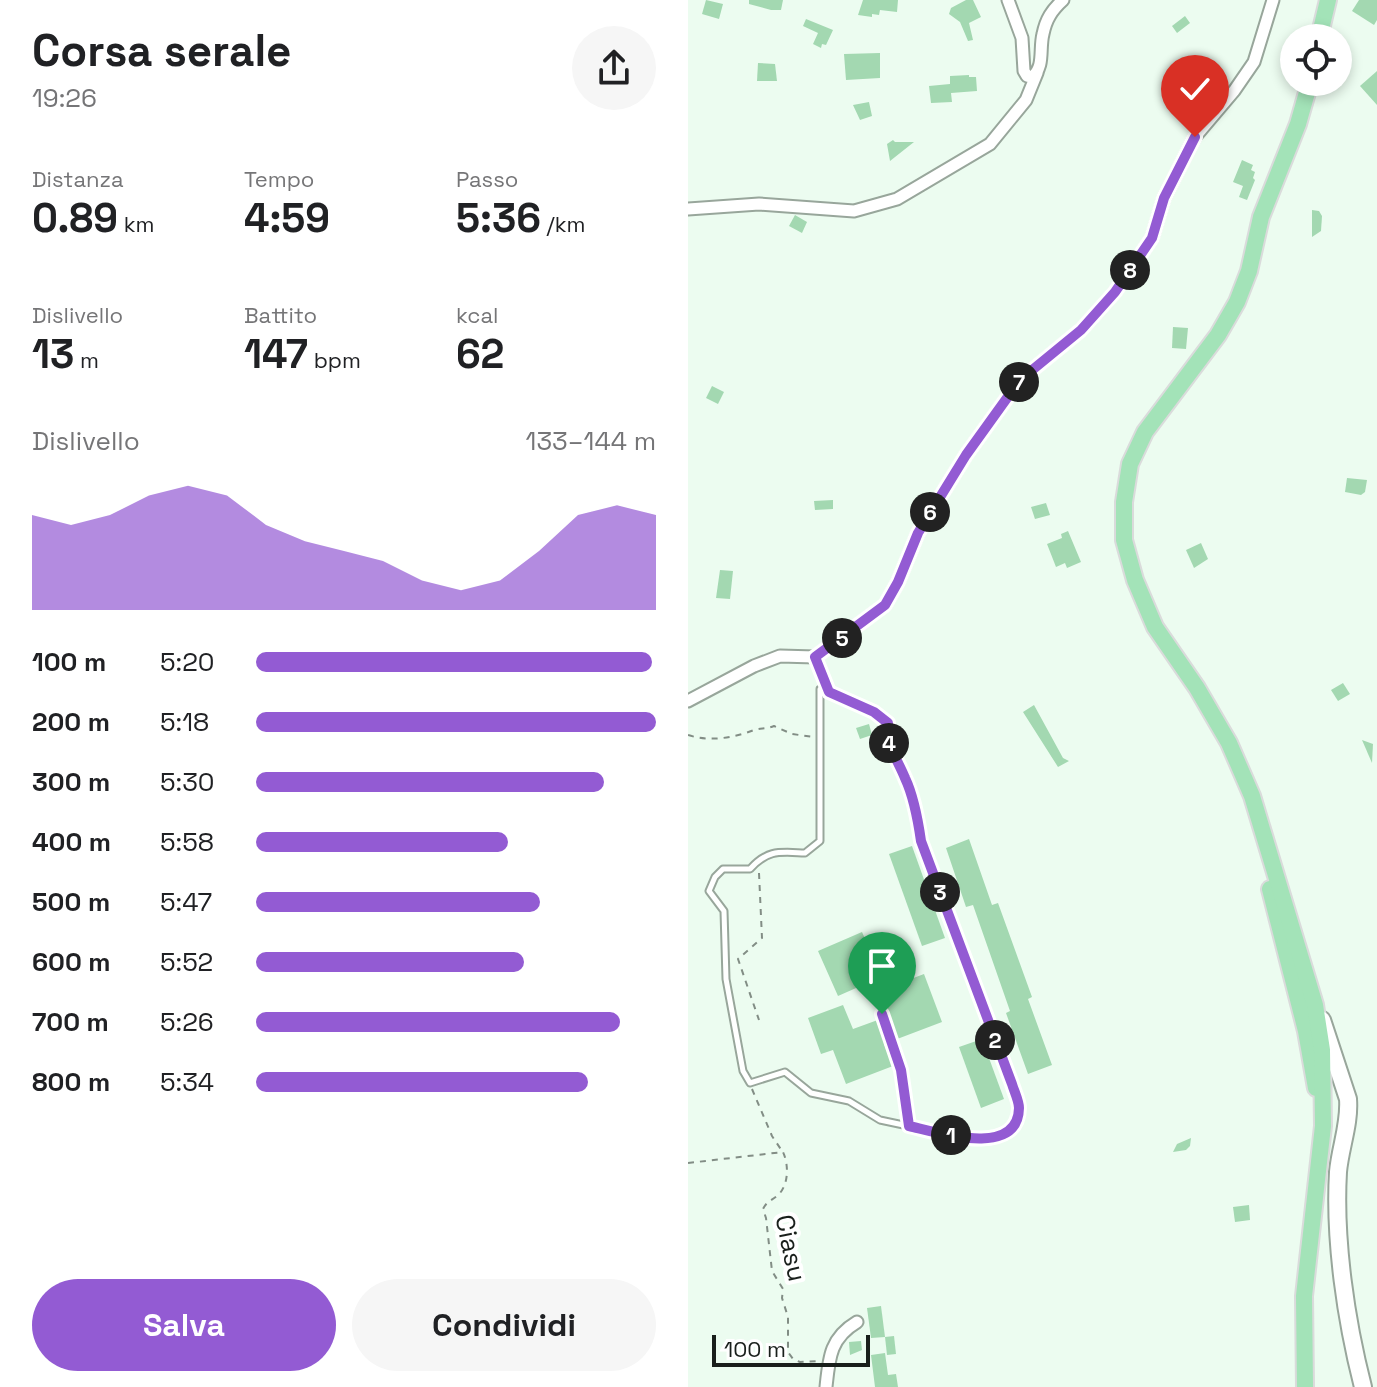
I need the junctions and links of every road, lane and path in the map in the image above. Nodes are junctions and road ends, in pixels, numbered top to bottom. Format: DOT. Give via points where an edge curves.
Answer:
graph roads {
  1 [pos="1008,0"];
  2 [pos="1063,0"];
  3 [pos="1273,0"];
  4 [pos="1328,0"];
  5 [pos="1322,24"];
  6 [pos="1037,73"];
  7 [pos="1306,96"];
  8 [pos="688,209"];
  9 [pos="815,657"];
  10 [pos="826,687"];
  11 [pos="688,701"];
  12 [pos="688,735"];
  13 [pos="819,737"];
  14 [pos="1240,771"];
  15 [pos="762,856"];
  16 [pos="1315,1005"];
  17 [pos="882,1014"];
  18 [pos="759,1020"];
  19 [pos="878,1021"];
  20 [pos="901,1069"];
  21 [pos="750,1083"];
  22 [pos="1341,1084"];
  23 [pos="1323,1090"];
  24 [pos="1349,1110"];
  25 [pos="909,1126"];
  26 [pos="783,1152"];
  27 [pos="688,1163"];
  28 [pos="857,1322"];
  29 [pos="830,1359"];
  30 [pos="826,1387"];
  31 [pos="1305,1387"];
  32 [pos="1363,1387"];
  1 -- 6 [label="street" via="1022,38 1024,71 1032,77"];
  2 -- 6 [label="street" via="1048,18"];
  3 -- 9 [label="street" via="1254,62 1195,137 1164,198 1152,238 1115,292 1081,330 1020,380 918,533 885,605"];
  4 -- 5 [label="main road"];
  6 -- 8 [label="street" via="1026,100 990,144 897,199 854,211 759,204"];
  7 -- 14 [label="main road" via="1261,217 1237,302 1145,432 1130,464 1124,502 1124,540 1155,627 1229,743"];
  9 -- 10 [label="lane"];
  9 -- 11 [label="street" via="780,656"];
  10 -- 13 [label="lane" via="820,689"];
  10 -- 25 [label="lane" via="888,723 892,755 905,777 921,841 1019,1109 1012,1127 999,1137 974,1140"];
  12 -- 13 [label="path" via="704,740 774,726"];
  13 -- 15 [label="lane" via="820,841 805,853"];
  14 -- 16 [label="main road"];
  14 -- 23 [label="main road" via="1306,1031 1314,1086"];
  15 -- 18 [label="path" via="762,938 738,959"];
  15 -- 21 [label="lane" via="750,869 723,869 709,891 724,911 726,979 743,1071"];
  16 -- 22 [label="street"];
  16 -- 23 [label="main road"];
  17 -- 20 [label="path"];
  19 -- 20 [label="path" via="896,1071"];
  20 -- 25 [label="lane"];
  21 -- 25 [label="lane" via="785,1072 811,1093 849,1101 880,1120"];
  21 -- 26 [label="path"];
  22 -- 23 [label="street" via="1335,1080"];
  22 -- 24 [label="street"];
  23 -- 24 [label="street"];
  23 -- 31 [label="main road" via="1304,1296"];
  24 -- 32 [label="street" via="1338,1169 1337,1214"];
  26 -- 27 [label="path"];
  26 -- 29 [label="path, Ciasu" via="786,1180 781,1194 763,1209 772,1271 783,1289 788,1317 788,1352 800,1362"];
  28 -- 29 [label="street" via="836,1339"];
  29 -- 30 [label="street"];
}
